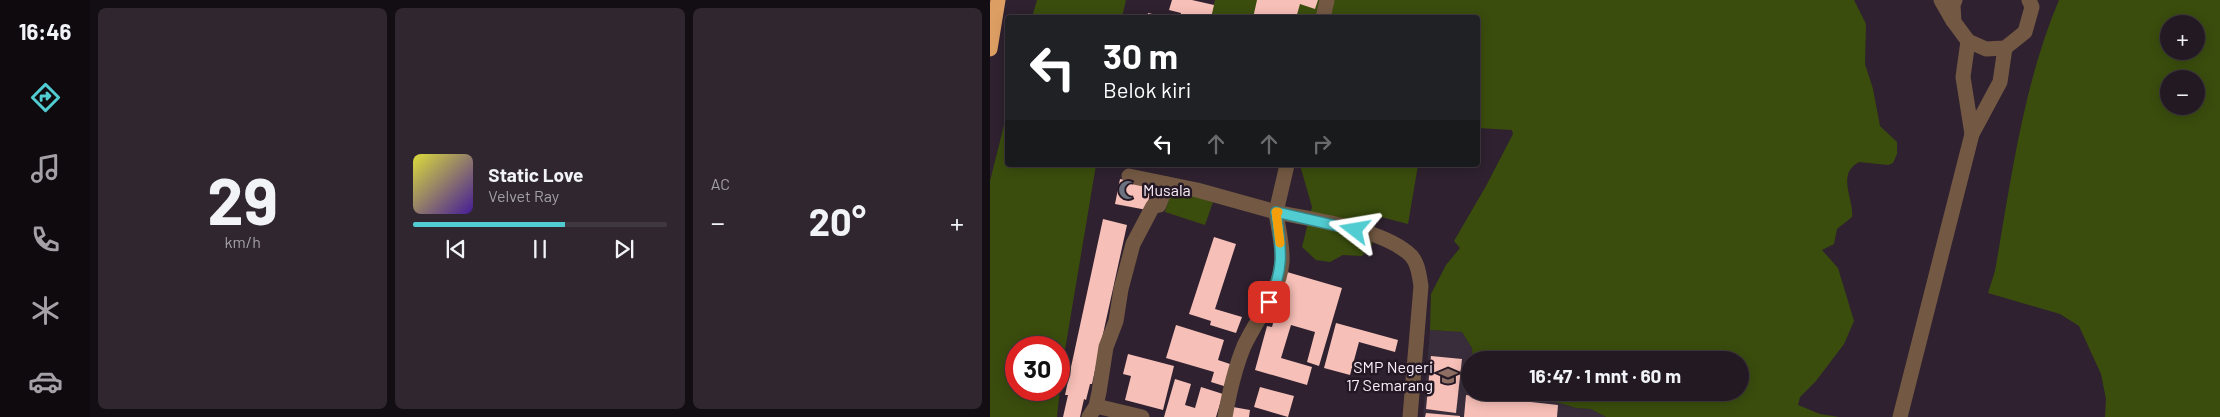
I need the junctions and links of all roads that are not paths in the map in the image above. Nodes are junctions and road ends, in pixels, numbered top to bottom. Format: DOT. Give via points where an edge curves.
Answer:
graph roads {
  1 [pos="998,0"];
  2 [pos="1327,0"];
  3 [pos="1941,0"];
  4 [pos="1955,0"];
  5 [pos="2033,2"];
  6 [pos="1324,15"];
  7 [pos="1954,22"];
  8 [pos="1968,41"];
  9 [pos="2005,48"];
  10 [pos="990,49"];
  11 [pos="1972,134"];
  12 [pos="1287,167"];
  13 [pos="1129,176"];
  14 [pos="1167,184"];
  15 [pos="1276,212"];
  16 [pos="1092,412"];
  17 [pos="1142,417"];
  18 [pos="1225,417"];
  19 [pos="1410,417"];
  20 [pos="1900,417"];
  1 -- 10 [label="highway"];
  2 -- 6 [label="street"];
  3 -- 7 [label="street"];
  4 -- 7 [label="street"];
  5 -- 9 [label="street" via="2025,32"];
  7 -- 8 [label="street"];
  8 -- 9 [label="street" via="1986,49"];
  8 -- 11 [label="street" via="1963,77"];
  9 -- 11 [label="street" via="2000,82"];
  11 -- 20 [label="street"];
  12 -- 15 [label="street"];
  13 -- 14 [label="street"];
  14 -- 15 [label="street"];
  14 -- 16 [label="street" via="1159,205 1153,206 1133,244"];
  15 -- 18 [label="street" via="1282,254 1280,272 1269,302 1244,346"];
  15 -- 19 [label="street" via="1382,238 1408,253 1413,260 1421,286"];
  16 -- 17 [label="street"];
}
